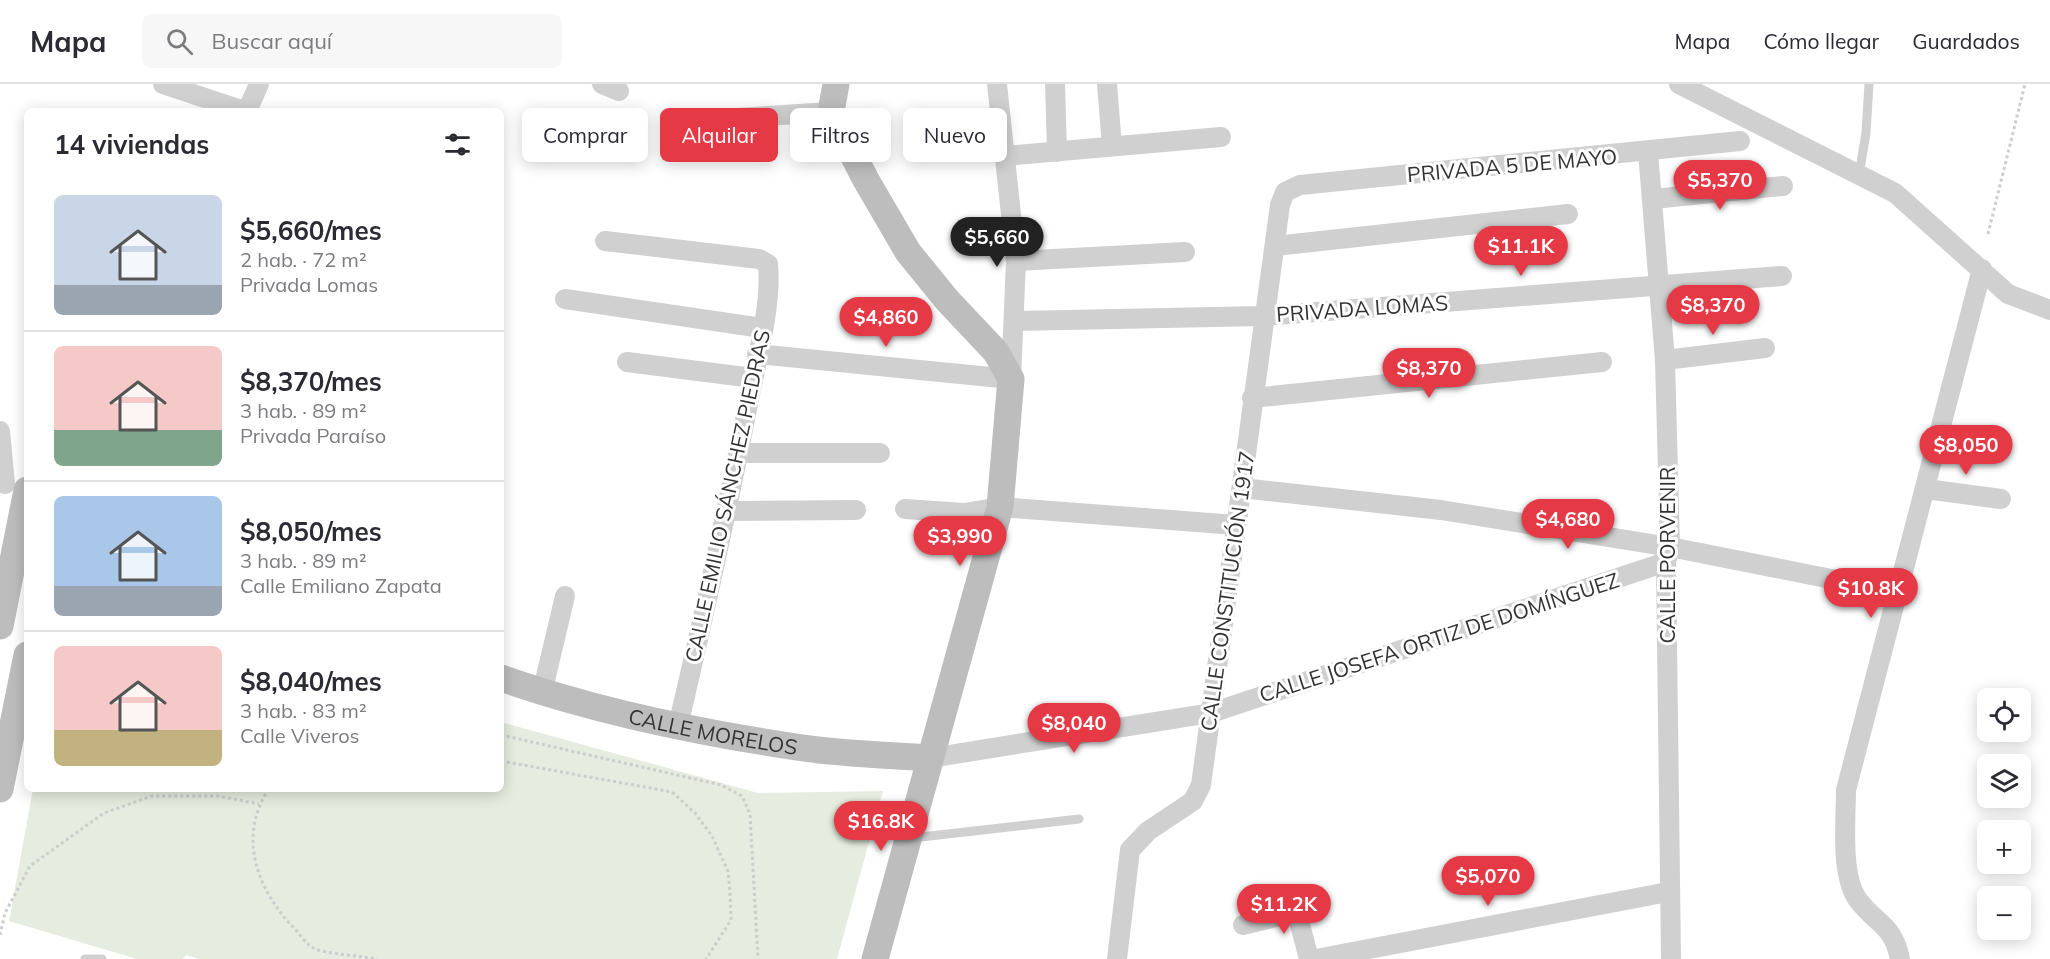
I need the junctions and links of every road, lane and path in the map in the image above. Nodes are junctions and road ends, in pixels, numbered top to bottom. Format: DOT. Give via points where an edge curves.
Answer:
graph roads {
  1 [pos="163,84"];
  2 [pos="259,84"];
  3 [pos="836,84"];
  4 [pos="997,84"];
  5 [pos="1055,84"];
  6 [pos="1107,84"];
  7 [pos="1678,84"];
  8 [pos="1869,84"];
  9 [pos="2025,84"];
  10 [pos="235,108"];
  11 [pos="248,108"];
  12 [pos="832,108"];
  13 [pos="999,108"];
  14 [pos="1221,136"];
  15 [pos="1740,141"];
  16 [pos="1112,146"];
  17 [pos="1058,152"];
  18 [pos="1648,152"];
  19 [pos="1007,156"];
  20 [pos="857,162"];
  21 [pos="1005,162"];
  22 [pos="1859,175"];
  23 [pos="1783,186"];
  24 [pos="1285,192"];
  25 [pos="1653,199"];
  26 [pos="1568,213"];
  27 [pos="1988,234"];
  28 [pos="605,241"];
  29 [pos="1275,246"];
  30 [pos="1185,252"];
  31 [pos="1016,261"];
  32 [pos="1982,269"];
  33 [pos="1782,276"];
  34 [pos="1660,285"];
  35 [pos="565,299"];
  36 [pos="2050,310"];
  37 [pos="1263,316"];
  38 [pos="1014,321"];
  39 [pos="762,328"];
  40 [pos="1765,348"];
  41 [pos="757,354"];
  42 [pos="1665,360"];
  43 [pos="627,362"];
  44 [pos="1602,362"];
  45 [pos="753,378"];
  46 [pos="1011,379"];
  47 [pos="1252,398"];
  48 [pos="0,431"];
  49 [pos="739,453"];
  50 [pos="880,453"];
  51 [pos="14,486"];
  52 [pos="1242,488"];
  53 [pos="1926,489"];
  54 [pos="2001,499"];
  55 [pos="1000,507"];
  56 [pos="856,510"];
  57 [pos="905,510"];
  58 [pos="727,511"];
  59 [pos="1236,525"];
  60 [pos="1668,555"];
  61 [pos="1897,592"];
  62 [pos="565,596"];
  63 [pos="0,626"];
  64 [pos="24,667"];
  65 [pos="504,679"];
  66 [pos="542,693"];
  67 [pos="1211,713"];
  68 [pos="678,726"];
  69 [pos="504,736"];
  70 [pos="4,749"];
  71 [pos="930,758"];
  72 [pos="504,763"];
  73 [pos="0,789"];
  74 [pos="267,792"];
  75 [pos="259,804"];
  76 [pos="1079,819"];
  77 [pos="908,839"];
  78 [pos="1668,892"];
  79 [pos="1243,924"];
  80 [pos="0,935"];
  81 [pos="85,959"];
  82 [pos="102,959"];
  83 [pos="377,959"];
  84 [pos="706,959"];
  85 [pos="758,959"];
  86 [pos="875,959"];
  87 [pos="1117,959"];
  88 [pos="1317,959"];
  89 [pos="1671,959"];
  90 [pos="1900,959"];
  1 -- 10 [label="street"];
  2 -- 11 [label="street"];
  3 -- 12 [label="main road"];
  4 -- 13 [label="street"];
  5 -- 17 [label="street"];
  6 -- 16 [label="street"];
  7 -- 22 [label="street"];
  8 -- 22 [label="lane"];
  9 -- 27 [label="path"];
  14 -- 16 [label="street"];
  15 -- 18 [label="street, PRIVADA 5 DE MAYO"];
  16 -- 17 [label="street"];
  17 -- 19 [label="street"];
  18 -- 24 [label="street, PRIVADA 5 DE MAYO" via="1300,185"];
  18 -- 25 [label="street, CALLE PORVENIR"];
  20 -- 46 [label="main road" via="908,252 996,352"];
  21 -- 31 [label="street"];
  22 -- 32 [label="street" via="1895,193"];
  23 -- 25 [label="street"];
  24 -- 29 [label="street, CALLE CONSTITUCIÓN 1917"];
  25 -- 34 [label="street, CALLE PORVENIR"];
  26 -- 29 [label="street"];
  28 -- 39 [label="street, CALLE EMILIO SÁNCHEZ PIEDRAS" via="759,259 768,264 769,277"];
  29 -- 37 [label="street, CALLE CONSTITUCIÓN 1917"];
  30 -- 31 [label="street"];
  31 -- 38 [label="street"];
  32 -- 36 [label="street" via="2008,294"];
  32 -- 53 [label="street"];
  33 -- 34 [label="street, PRIVADA LOMAS"];
  34 -- 37 [label="street, PRIVADA LOMAS"];
  34 -- 42 [label="street, CALLE PORVENIR"];
  35 -- 39 [label="street"];
  37 -- 38 [label="street, PRIVADA LOMAS"];
  37 -- 47 [label="street, CALLE CONSTITUCIÓN 1917"];
  38 -- 46 [label="street"];
  39 -- 41 [label="street, CALLE EMILIO SÁNCHEZ PIEDRAS"];
  40 -- 42 [label="street"];
  41 -- 45 [label="street, CALLE EMILIO SÁNCHEZ PIEDRAS"];
  41 -- 46 [label="street"];
  42 -- 60 [label="street, CALLE PORVENIR"];
  43 -- 45 [label="street"];
  44 -- 47 [label="street"];
  45 -- 49 [label="street, CALLE EMILIO SÁNCHEZ PIEDRAS"];
  46 -- 55 [label="main road"];
  47 -- 52 [label="street, CALLE CONSTITUCIÓN 1917"];
  48 -- 51 [label="street"];
  49 -- 50 [label="street"];
  49 -- 58 [label="street, CALLE EMILIO SÁNCHEZ PIEDRAS"];
  51 -- 63 [label="main road"];
  52 -- 59 [label="street, CALLE CONSTITUCIÓN 1917"];
  52 -- 60 [label="street" via="1440,510"];
  53 -- 54 [label="street"];
  53 -- 61 [label="street"];
  55 -- 57 [label="street" via="964,513"];
  55 -- 59 [label="street"];
  55 -- 71 [label="main road"];
  56 -- 58 [label="street"];
  58 -- 68 [label="street, CALLE EMILIO SÁNCHEZ PIEDRAS"];
  59 -- 67 [label="street, CALLE CONSTITUCIÓN 1917"];
  60 -- 61 [label="street"];
  60 -- 67 [label="street, CALLE JOSEFA ORTIZ DE DOMÍNGUEZ"];
  60 -- 78 [label="street, CALLE PORVENIR"];
  61 -- 90 [label="street" via="1846,790 1847,869 1857,898 1896,939"];
  62 -- 66 [label="street"];
  64 -- 70 [label="main road"];
  65 -- 66 [label="main road, CALLE MORELOS"];
  66 -- 68 [label="main road, CALLE MORELOS"];
  67 -- 71 [label="street, CALLE JOSEFA ORTIZ DE DOMÍNGUEZ"];
  67 -- 87 [label="street, CALLE CONSTITUCIÓN 1917" via="1201,785 1193,801 1148,831 1130,850"];
  68 -- 71 [label="main road, CALLE MORELOS" via="805,748"];
  69 -- 85 [label="path" via="722,785 742,796 750,814"];
  70 -- 73 [label="main road"];
  71 -- 77 [label="main road"];
  72 -- 84 [label="path" via="672,792 695,813 712,836 728,871 730,892 731,920"];
  74 -- 75 [label="path"];
  75 -- 80 [label="path" via="218,796 152,796 104,813 30,866 5,913"];
  75 -- 83 [label="path" via="251,832 255,869 280,914 313,948"];
  76 -- 77 [label="lane"];
  77 -- 86 [label="main road"];
  78 -- 88 [label="street"];
  78 -- 89 [label="street, CALLE PORVENIR"];
  79 -- 88 [label="street" via="1296,907"];
  81 -- 82 [label="lane"];
}
